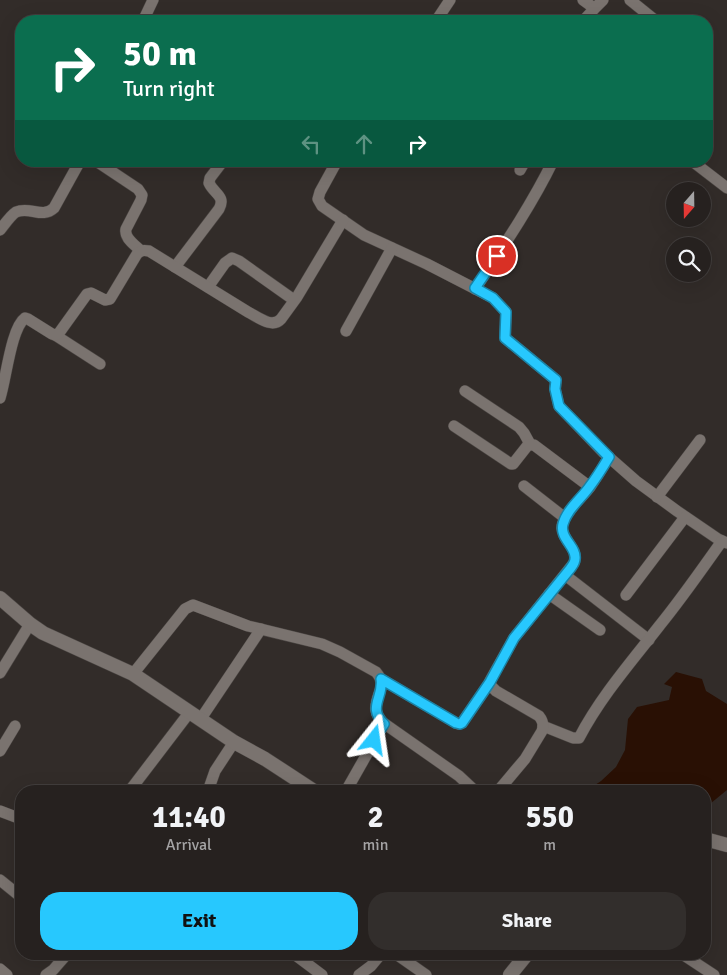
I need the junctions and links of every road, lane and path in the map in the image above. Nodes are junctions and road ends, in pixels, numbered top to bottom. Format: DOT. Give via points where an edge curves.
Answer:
graph roads {
  1 [pos="153,0"];
  2 [pos="450,0"];
  3 [pos="583,0"];
  4 [pos="630,0"];
  5 [pos="599,4"];
  6 [pos="147,15"];
  7 [pos="440,15"];
  8 [pos="589,15"];
  9 [pos="649,15"];
  10 [pos="77,167"];
  11 [pos="105,167"];
  12 [pos="218,167"];
  13 [pos="334,167"];
  14 [pos="550,167"];
  15 [pos="700,167"];
  16 [pos="727,188"];
  17 [pos="343,220"];
  18 [pos="0,230"];
  19 [pos="392,248"];
  20 [pos="141,251"];
  21 [pos="175,267"];
  22 [pos="208,287"];
  23 [pos="475,288"];
  24 [pos="294,300"];
  25 [pos="346,331"];
  26 [pos="55,335"];
  27 [pos="100,364"];
  28 [pos="465,391"];
  29 [pos="0,398"];
  30 [pos="454,426"];
  31 [pos="700,440"];
  32 [pos="530,444"];
  33 [pos="609,457"];
  34 [pos="524,486"];
  35 [pos="590,487"];
  36 [pos="657,497"];
  37 [pos="685,517"];
  38 [pos="565,518"];
  39 [pos="725,542"];
  40 [pos="565,575"];
  41 [pos="549,594"];
  42 [pos="626,595"];
  43 [pos="0,598"];
  44 [pos="30,624"];
  45 [pos="261,629"];
  46 [pos="600,630"];
  47 [pos="649,640"];
  48 [pos="0,673"];
  49 [pos="133,674"];
  50 [pos="381,679"];
  51 [pos="490,682"];
  52 [pos="194,716"];
  53 [pos="384,724"];
  54 [pos="15,726"];
  55 [pos="543,726"];
  56 [pos="234,742"];
  57 [pos="0,751"];
  58 [pos="134,785"];
  59 [pos="210,785"];
  60 [pos="305,785"];
  61 [pos="349,785"];
  62 [pos="469,785"];
  63 [pos="503,785"];
  64 [pos="0,811"];
  65 [pos="15,817"];
  66 [pos="711,841"];
  67 [pos="727,845"];
  68 [pos="0,880"];
  69 [pos="15,892"];
  70 [pos="62,960"];
  71 [pos="302,960"];
  72 [pos="376,960"];
  73 [pos="405,960"];
  74 [pos="519,960"];
  75 [pos="691,960"];
  76 [pos="0,969"];
  77 [pos="7,975"];
  78 [pos="46,975"];
  79 [pos="322,975"];
  80 [pos="359,975"];
  81 [pos="426,975"];
  82 [pos="510,975"];
  83 [pos="714,975"];
  1 -- 6 [label="street"];
  2 -- 7 [label="street"];
  3 -- 5 [label="street"];
  4 -- 9 [label="street"];
  5 -- 8 [label="street"];
  10 -- 18 [label="street" via="50,212 17,212"];
  11 -- 20 [label="street" via="142,195 125,233"];
  12 -- 21 [label="street" via="208,183 222,203"];
  13 -- 17 [label="street" via="318,199 322,206"];
  14 -- 23 [label="street"];
  15 -- 16 [label="street"];
  17 -- 19 [label="street" via="364,235"];
  17 -- 24 [label="street"];
  19 -- 23 [label="street"];
  19 -- 25 [label="street"];
  20 -- 21 [label="street" via="149,251"];
  20 -- 26 [label="street" via="110,299 87,294"];
  21 -- 22 [label="street"];
  22 -- 24 [label="street" via="270,323 278,322"];
  22 -- 24 [label="street" via="232,258"];
  23 -- 33 [label="street" via="493,298 506,312 505,338 556,380 559,406"];
  26 -- 27 [label="street"];
  26 -- 29 [label="street" via="23,319 8,357"];
  28 -- 32 [label="street" via="518,427"];
  30 -- 32 [label="street" via="511,464"];
  31 -- 36 [label="street"];
  32 -- 35 [label="street"];
  33 -- 35 [label="street"];
  33 -- 36 [label="street"];
  34 -- 38 [label="street"];
  35 -- 38 [label="street"];
  36 -- 37 [label="street"];
  37 -- 39 [label="street"];
  37 -- 42 [label="street"];
  38 -- 40 [label="street" via="562,529 576,558"];
  39 -- 47 [label="street"];
  40 -- 41 [label="street"];
  40 -- 47 [label="street"];
  41 -- 46 [label="street"];
  41 -- 51 [label="street" via="514,638"];
  43 -- 44 [label="street"];
  44 -- 48 [label="street"];
  44 -- 49 [label="street"];
  45 -- 49 [label="street" via="198,606 189,606"];
  45 -- 50 [label="street" via="322,644 376,672"];
  45 -- 52 [label="street"];
  47 -- 55 [label="street" via="606,694 579,738"];
  49 -- 52 [label="street"];
  50 -- 51 [label="street" via="460,724"];
  50 -- 53 [label="street" via="375,708"];
  51 -- 55 [label="street" via="496,691 539,716"];
  52 -- 56 [label="street"];
  52 -- 58 [label="street"];
  53 -- 61 [label="street"];
  53 -- 62 [label="street"];
  54 -- 57 [label="street"];
  55 -- 63 [label="street" via="525,759"];
  56 -- 59 [label="street" via="215,771"];
  56 -- 60 [label="street"];
  64 -- 65 [label="street"];
  66 -- 67 [label="street"];
  68 -- 69 [label="street"];
  70 -- 78 [label="street"];
  71 -- 79 [label="street"];
  72 -- 80 [label="street"];
  73 -- 81 [label="street"];
  74 -- 82 [label="street"];
  75 -- 83 [label="street"];
  76 -- 77 [label="street"];
}
